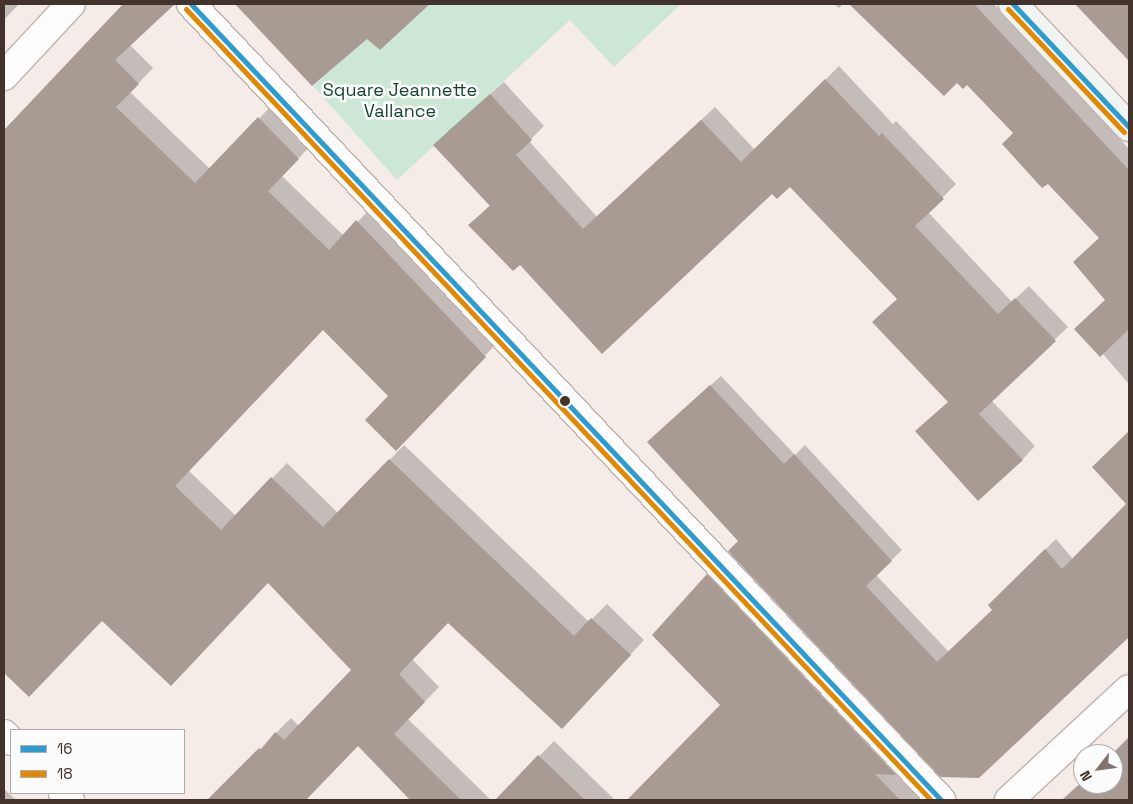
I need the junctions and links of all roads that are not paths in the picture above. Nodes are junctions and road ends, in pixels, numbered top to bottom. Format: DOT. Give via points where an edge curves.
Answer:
graph roads {
  1 [pos="71,4"];
  2 [pos="191,4"];
  3 [pos="1013,4"];
  4 [pos="4,76"];
  5 [pos="1129,127"];
  6 [pos="1129,689"];
  7 [pos="941,800"];
  8 [pos="1009,800"];
  1 -- 4 [label="street"];
  2 -- 7 [label="street"];
  3 -- 5 [label="main road"];
  6 -- 8 [label="street"];
}
